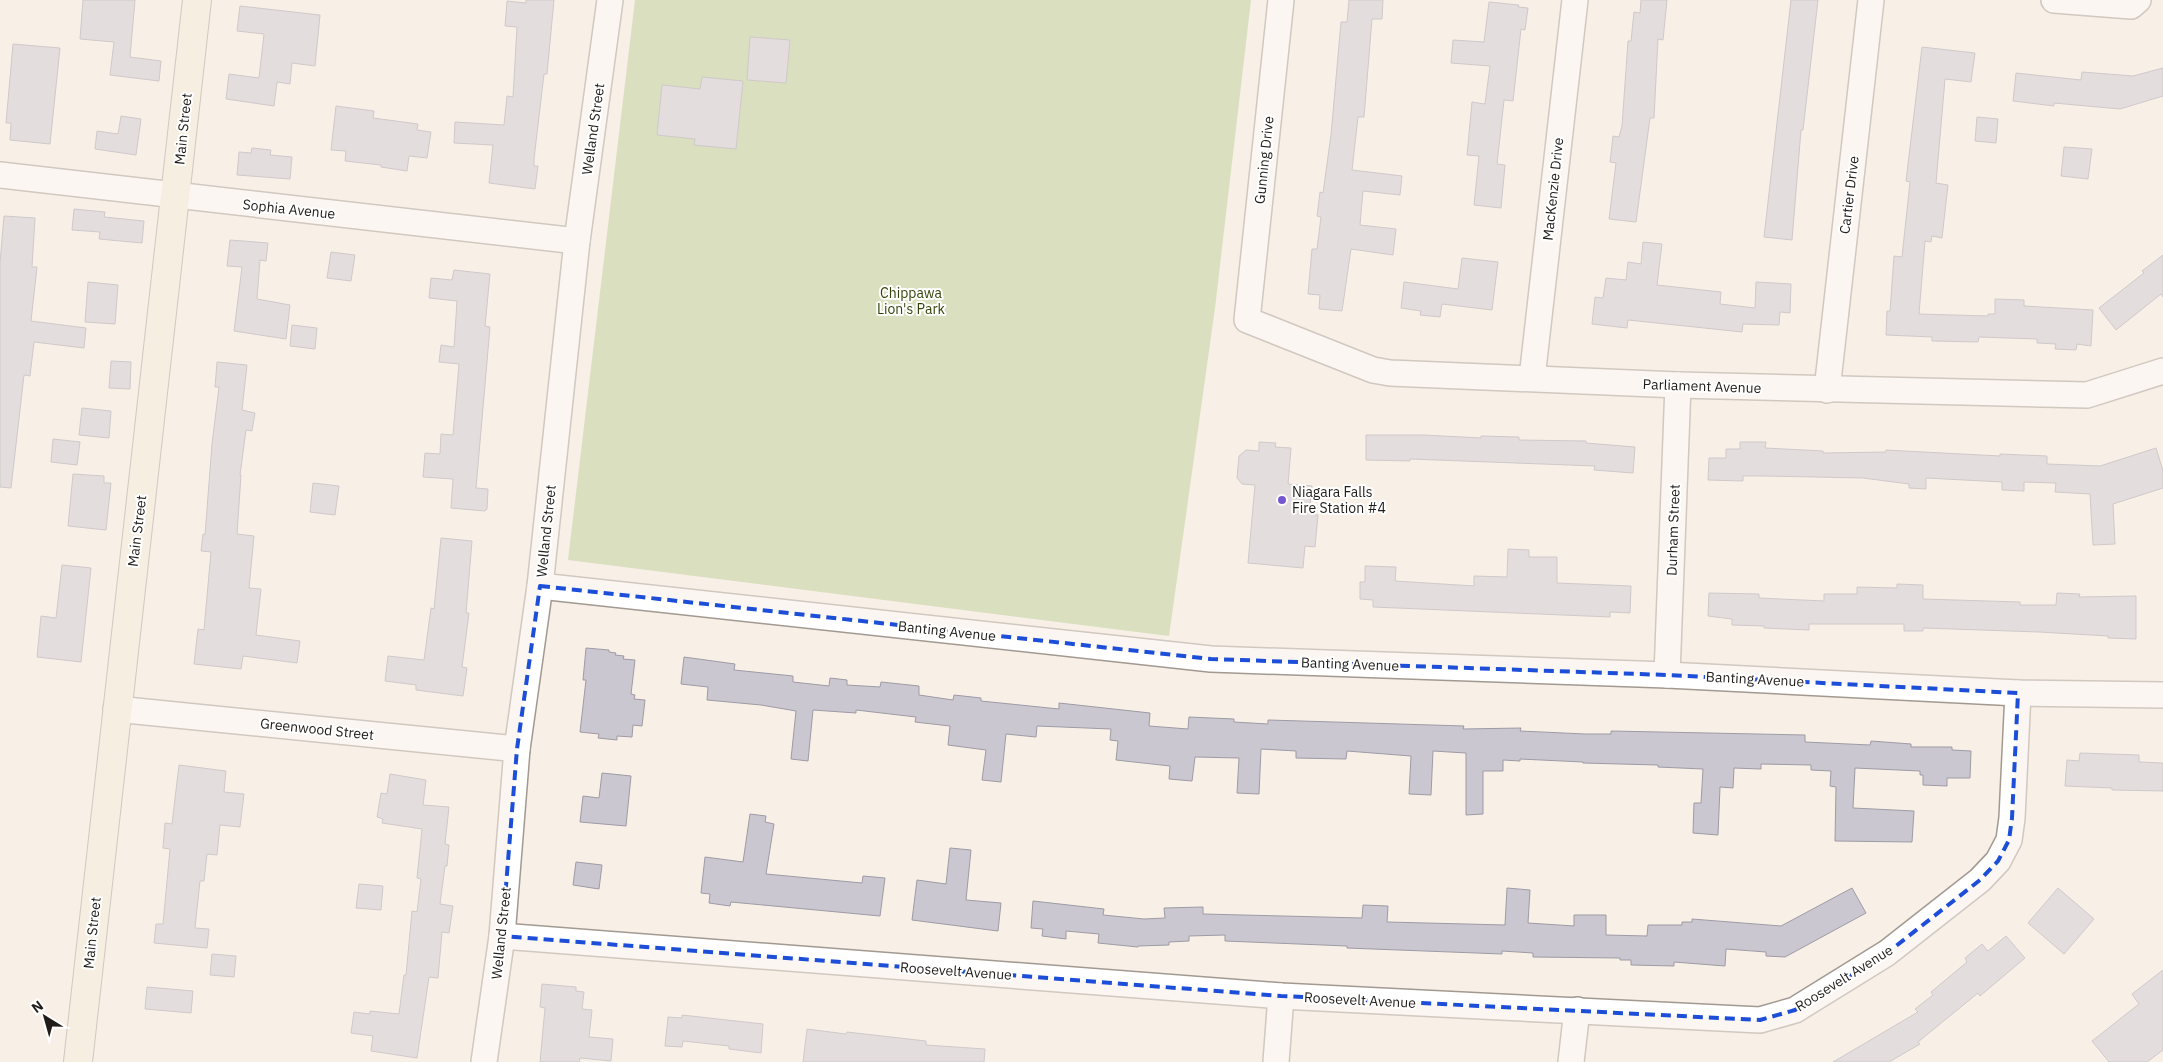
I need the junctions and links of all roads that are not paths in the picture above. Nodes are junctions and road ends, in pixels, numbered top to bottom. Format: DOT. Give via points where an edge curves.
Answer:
graph roads {
  1 [pos="198,0"];
  2 [pos="610,0"];
  3 [pos="1282,0"];
  4 [pos="1575,0"];
  5 [pos="1871,0"];
  6 [pos="2054,0"];
  7 [pos="2138,0"];
  8 [pos="0,175"];
  9 [pos="175,196"];
  10 [pos="577,241"];
  11 [pos="1247,320"];
  12 [pos="2163,371"];
  13 [pos="1532,378"];
  14 [pos="1678,385"];
  15 [pos="1827,390"];
  16 [pos="540,586"];
  17 [pos="1668,675"];
  18 [pos="2018,693"];
  19 [pos="2163,695"];
  20 [pos="116,709"];
  21 [pos="517,749"];
  22 [pos="502,936"];
  23 [pos="1281,996"];
  24 [pos="1576,1010"];
  25 [pos="78,1062"];
  26 [pos="484,1062"];
  27 [pos="1276,1062"];
  28 [pos="1571,1062"];
  1 -- 9 [label="main road, Main Street"];
  2 -- 10 [label="street, Welland Street"];
  3 -- 11 [label="street, Gunning Drive"];
  4 -- 13 [label="street, MacKenzie Drive"];
  5 -- 15 [label="street, Cartier Drive"];
  6 -- 7 [label="street" via="2131,6"];
  8 -- 9 [label="street, Sophia Avenue"];
  9 -- 10 [label="street, Sophia Avenue"];
  9 -- 20 [label="main road, Main Street"];
  10 -- 16 [label="street, Welland Street"];
  11 -- 13 [label="street, Parliament Avenue" via="1373,370"];
  12 -- 15 [label="street, Parliament Avenue" via="2087,395"];
  13 -- 14 [label="street, Parliament Avenue"];
  14 -- 15 [label="street, Parliament Avenue"];
  14 -- 17 [label="street, Durham Street"];
  16 -- 17 [label="street, Banting Avenue" via="1211,659"];
  16 -- 21 [label="street, Welland Street"];
  17 -- 18 [label="street, Banting Avenue"];
  18 -- 19 [label="street, Banting Avenue"];
  18 -- 24 [label="street, Roosevelt Avenue" via="2012,818 2008,840 1998,861 1980,880 1887,953 1795,1010 1760,1020"];
  20 -- 21 [label="street, Greenwood Street"];
  20 -- 25 [label="main road, Main Street"];
  21 -- 22 [label="street, Welland Street"];
  22 -- 23 [label="street, Roosevelt Avenue"];
  22 -- 26 [label="street, Welland Street"];
  23 -- 24 [label="street, Roosevelt Avenue"];
  23 -- 27 [label="street"];
  24 -- 28 [label="street"];
}
